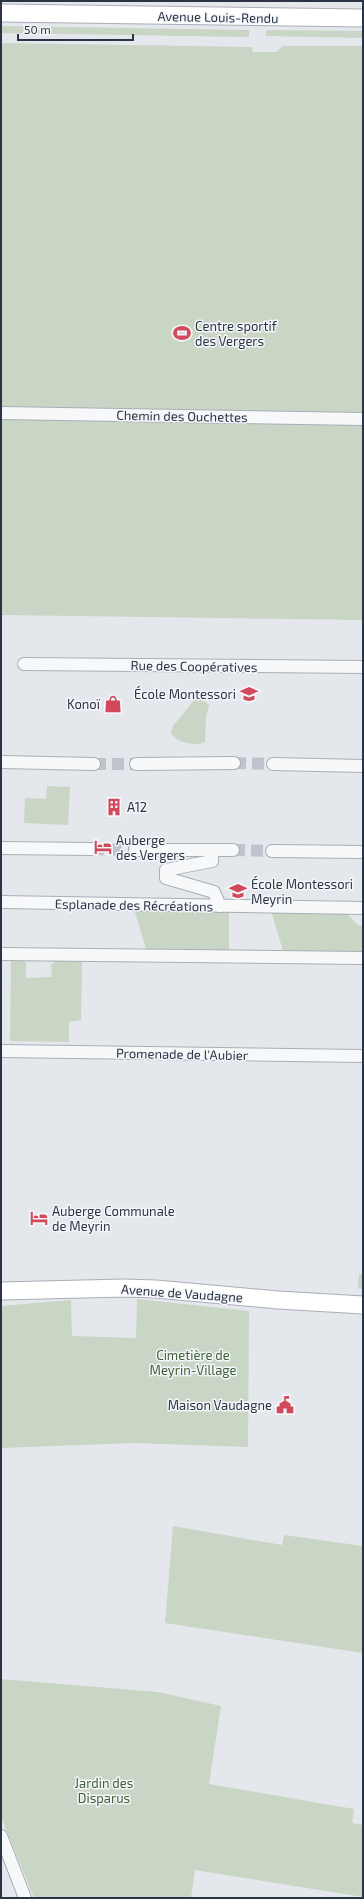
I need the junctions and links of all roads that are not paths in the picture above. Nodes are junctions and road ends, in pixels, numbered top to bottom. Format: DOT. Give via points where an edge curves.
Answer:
graph roads {
  1 [pos="1,13"];
  2 [pos="363,18"];
  3 [pos="1,413"];
  4 [pos="363,419"];
  5 [pos="24,664"];
  6 [pos="363,668"];
  7 [pos="1,762"];
  8 [pos="234,763"];
  9 [pos="94,764"];
  10 [pos="136,764"];
  11 [pos="273,764"];
  12 [pos="363,766"];
  13 [pos="1,848"];
  14 [pos="92,849"];
  15 [pos="135,850"];
  16 [pos="212,850"];
  17 [pos="233,850"];
  18 [pos="272,851"];
  19 [pos="363,852"];
  20 [pos="1,902"];
  21 [pos="220,906"];
  22 [pos="363,908"];
  23 [pos="1,954"];
  24 [pos="363,958"];
  25 [pos="1,1051"];
  26 [pos="363,1056"];
  27 [pos="1,1291"];
  28 [pos="363,1305"];
  29 [pos="1,1836"];
  30 [pos="25,1898"];
  1 -- 2 [label="main road, Avenue Louis-Rendu"];
  3 -- 4 [label="street, Chemin des Ouchettes"];
  5 -- 6 [label="street, Rue des Coopératives"];
  7 -- 9 [label="street"];
  8 -- 10 [label="street"];
  11 -- 12 [label="street"];
  13 -- 14 [label="street"];
  15 -- 16 [label="street"];
  16 -- 17 [label="street"];
  16 -- 21 [label="street" via="212,860 166,870 166,878 214,892"];
  18 -- 19 [label="street"];
  20 -- 21 [label="street, Esplanade des Récréations"];
  21 -- 22 [label="street, Esplanade des Récréations"];
  23 -- 24 [label="street"];
  25 -- 26 [label="street, Promenade de l'Aubier"];
  27 -- 28 [label="main road, Avenue de Vaudagne" via="124,1288"];
  29 -- 30 [label="street"];
}
